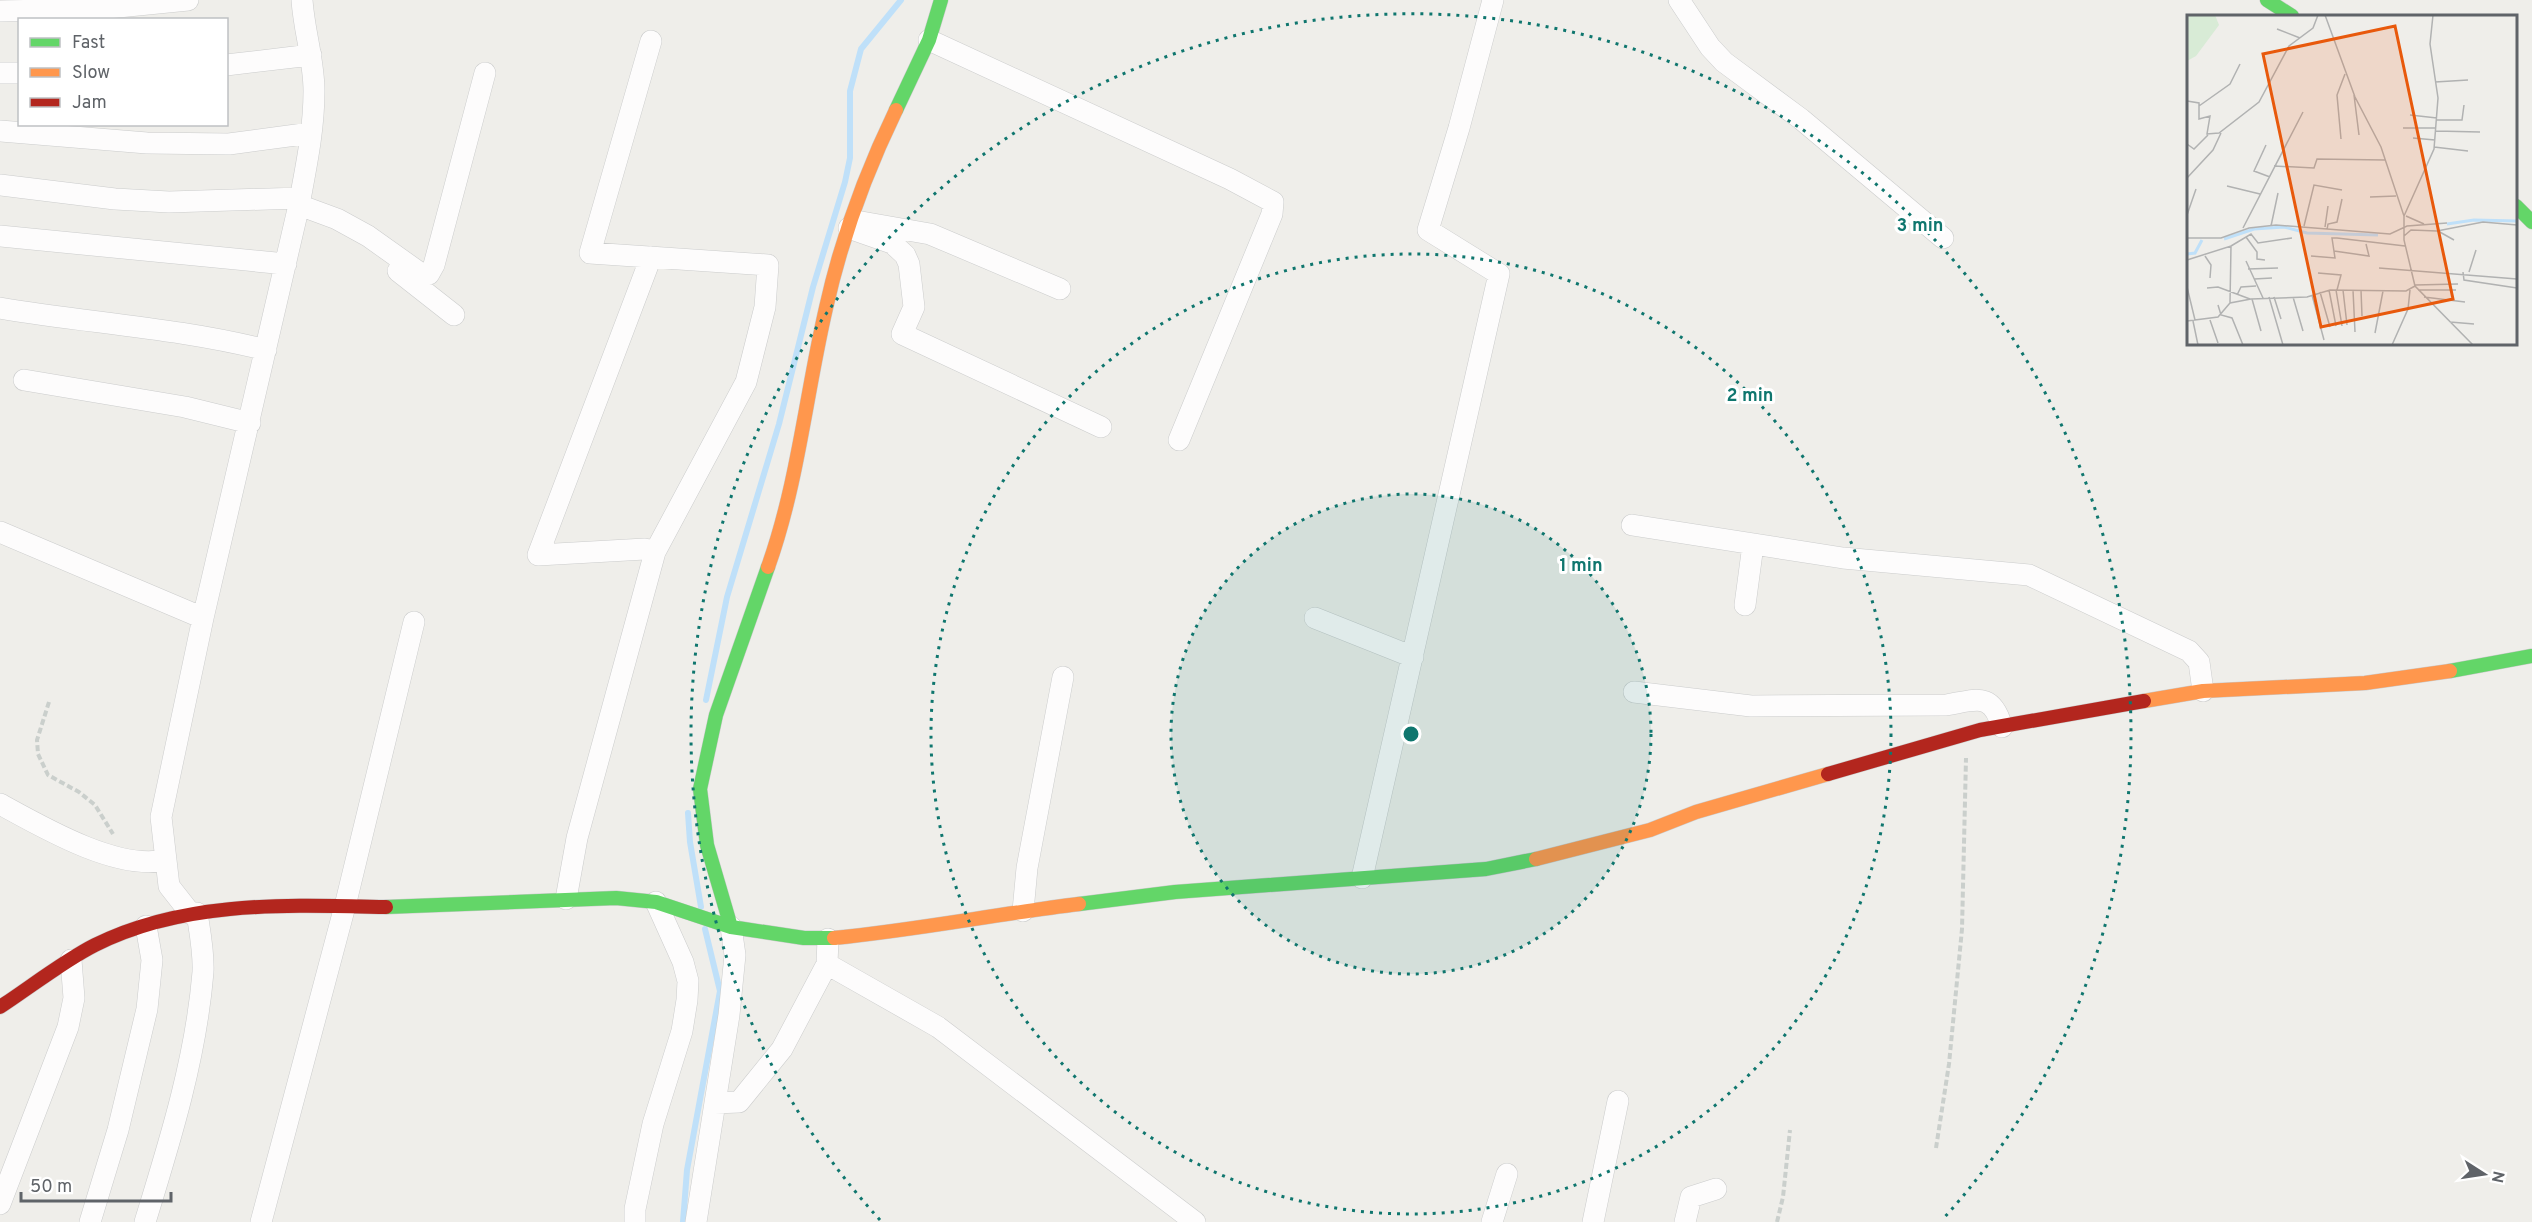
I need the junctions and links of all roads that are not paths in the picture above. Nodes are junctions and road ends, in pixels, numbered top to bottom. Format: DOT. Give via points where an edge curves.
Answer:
graph roads {
  1 [pos="188,0"];
  2 [pos="302,0"];
  3 [pos="942,0"];
  4 [pos="1493,0"];
  5 [pos="1679,0"];
  6 [pos="2267,0"];
  7 [pos="0,11"];
  8 [pos="2290,15"];
  9 [pos="929,40"];
  10 [pos="651,41"];
  11 [pos="311,55"];
  12 [pos="228,65"];
  13 [pos="0,73"];
  14 [pos="18,73"];
  15 [pos="485,73"];
  16 [pos="0,131"];
  17 [pos="311,133"];
  18 [pos="0,185"];
  19 [pos="299,207"];
  20 [pos="2517,207"];
  21 [pos="2532,222"];
  22 [pos="851,224"];
  23 [pos="0,236"];
  24 [pos="1943,238"];
  25 [pos="651,257"];
  26 [pos="286,264"];
  27 [pos="1060,289"];
  28 [pos="0,308"];
  29 [pos="454,315"];
  30 [pos="266,350"];
  31 [pos="24,380"];
  32 [pos="250,423"];
  33 [pos="1101,427"];
  34 [pos="1179,440"];
  35 [pos="1632,525"];
  36 [pos="0,532"];
  37 [pos="1754,545"];
  38 [pos="655,552"];
  39 [pos="1745,605"];
  40 [pos="203,618"];
  41 [pos="1315,618"];
  42 [pos="414,622"];
  43 [pos="2532,656"];
  44 [pos="1413,657"];
  45 [pos="1063,678"];
  46 [pos="2203,691"];
  47 [pos="1634,692"];
  48 [pos="2002,726"];
  49 [pos="0,804"];
  50 [pos="165,860"];
  51 [pos="1362,878"];
  52 [pos="566,899"];
  53 [pos="656,902"];
  54 [pos="345,906"];
  55 [pos="1023,911"];
  56 [pos="194,913"];
  57 [pos="146,926"];
  58 [pos="730,927"];
  59 [pos="828,939"];
  60 [pos="71,960"];
  61 [pos="827,964"];
  62 [pos="0,1007"];
  63 [pos="1618,1101"];
  64 [pos="715,1102"];
  65 [pos="1507,1174"];
  66 [pos="1716,1189"];
  67 [pos="0,1204"];
  68 [pos="632,1218"];
  69 [pos="90,1222"];
  70 [pos="146,1222"];
  71 [pos="261,1222"];
  72 [pos="696,1222"];
  73 [pos="1195,1222"];
  74 [pos="1492,1222"];
  75 [pos="1593,1222"];
  76 [pos="1685,1222"];
  1 -- 7 [label="street" via="98,9"];
  2 -- 11 [label="street"];
  3 -- 9 [label="main road"];
  4 -- 44 [label="street" via="1428,230 1499,274"];
  5 -- 24 [label="street" via="1724,62 1800,119"];
  6 -- 8 [label="main road"];
  9 -- 22 [label="main road" via="873,157"];
  9 -- 34 [label="street" via="1273,202 1272,214"];
  10 -- 25 [label="street" via="590,253"];
  11 -- 12 [label="street"];
  11 -- 17 [label="street"];
  13 -- 14 [label="street"];
  15 -- 19 [label="street" via="429,273 420,273 337,219"];
  16 -- 17 [label="street" via="229,144"];
  17 -- 19 [label="street"];
  18 -- 19 [label="street" via="115,199 197,199"];
  19 -- 26 [label="street"];
  19 -- 29 [label="street" via="401,273"];
  20 -- 21 [label="main road"];
  22 -- 27 [label="street" via="930,234"];
  22 -- 33 [label="street" via="892,243 905,255 914,307 902,334"];
  22 -- 58 [label="main road" via="826,306 793,474 771,559 716,715 700,789 707,845"];
  23 -- 26 [label="street"];
  25 -- 38 [label="street" via="768,265 765,307 746,382"];
  25 -- 38 [label="street" via="538,555 645,549"];
  26 -- 30 [label="street"];
  28 -- 30 [label="street" via="218,338"];
  30 -- 32 [label="street"];
  31 -- 32 [label="street" via="186,407"];
  32 -- 40 [label="street"];
  35 -- 37 [label="street"];
  36 -- 40 [label="street"];
  37 -- 39 [label="street"];
  37 -- 46 [label="street" via="1843,558 2029,575 2189,651 2199,662"];
  38 -- 52 [label="street" via="578,838"];
  40 -- 50 [label="street" via="161,817"];
  41 -- 44 [label="street"];
  42 -- 54 [label="street"];
  43 -- 46 [label="main road" via="2365,683"];
  44 -- 51 [label="street"];
  45 -- 55 [label="street" via="1027,868"];
  46 -- 48 [label="main road"];
  47 -- 48 [label="street" via="1751,706 1946,705 1976,700 1991,703"];
  48 -- 51 [label="main road" via="1696,812 1650,830 1526,862 1486,869"];
  49 -- 50 [label="street" via="107,855 152,863"];
  50 -- 56 [label="street" via="169,886"];
  51 -- 55 [label="main road" via="1175,892"];
  52 -- 53 [label="main road"];
  52 -- 54 [label="main road"];
  53 -- 58 [label="main road"];
  53 -- 68 [label="street" via="688,981 682,1030 653,1124"];
  54 -- 56 [label="main road" via="276,905"];
  54 -- 71 [label="street"];
  55 -- 59 [label="main road"];
  56 -- 57 [label="main road"];
  56 -- 70 [label="street" via="203,972 174,1126"];
  57 -- 60 [label="main road" via="95,945"];
  57 -- 69 [label="street" via="152,960 147,1009 118,1130"];
  58 -- 59 [label="main road"];
  58 -- 64 [label="street" via="735,955"];
  59 -- 61 [label="street"];
  60 -- 62 [label="main road"];
  60 -- 67 [label="street" via="74,998 68,1027"];
  61 -- 64 [label="street" via="782,1049 739,1102"];
  61 -- 73 [label="street" via="938,1027"];
  63 -- 75 [label="street"];
  64 -- 72 [label="street"];
  65 -- 74 [label="street"];
  66 -- 76 [label="street" via="1690,1197"];
}
